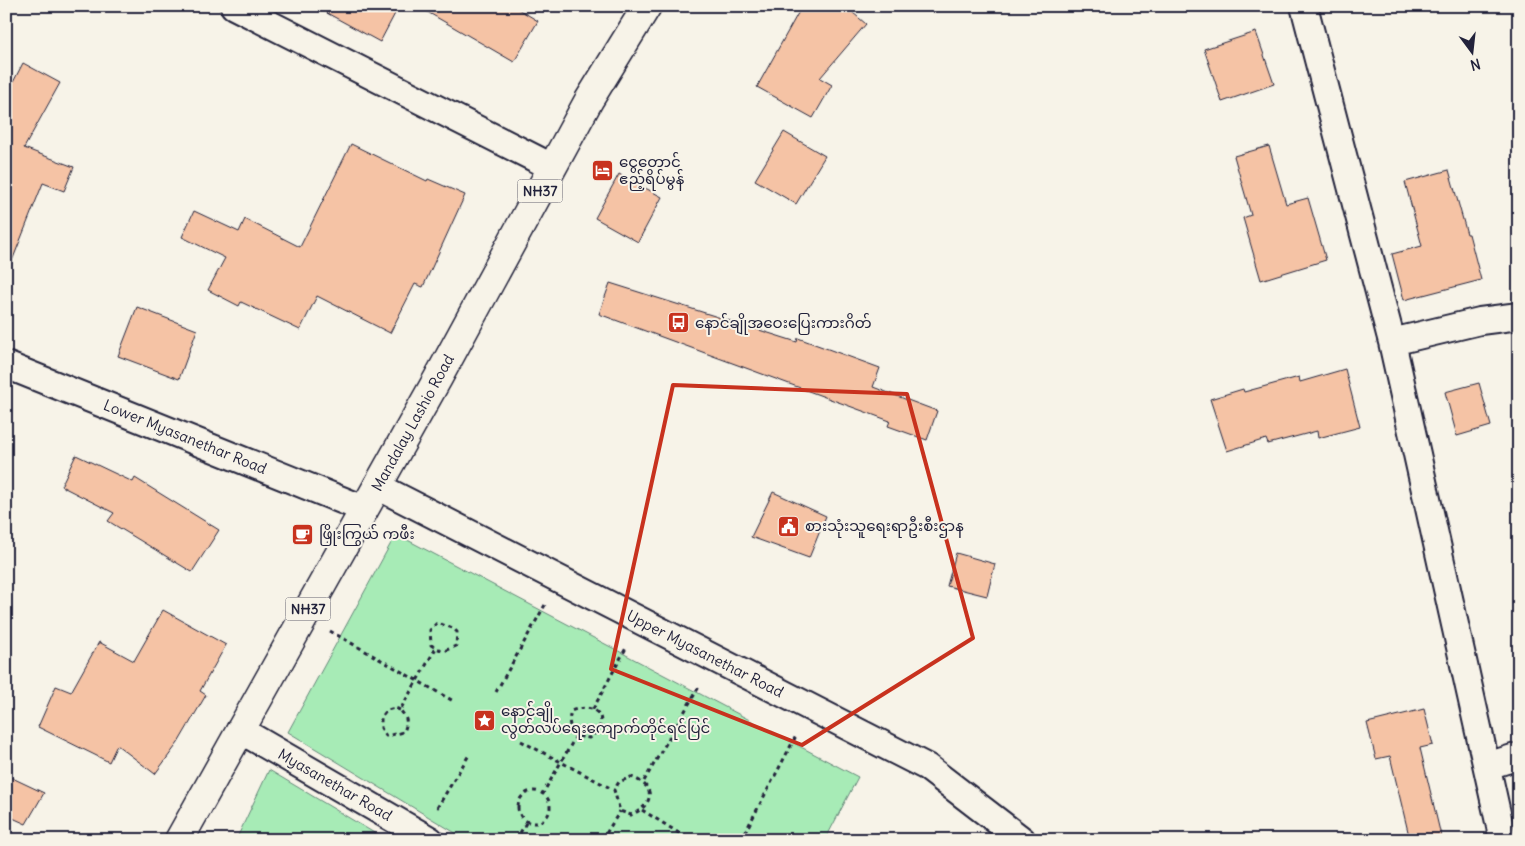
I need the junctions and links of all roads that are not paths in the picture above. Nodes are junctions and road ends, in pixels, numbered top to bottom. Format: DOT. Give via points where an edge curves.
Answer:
graph roads {
  1 [pos="234,6"];
  2 [pos="646,6"];
  3 [pos="1304,6"];
  4 [pos="552,167"];
  5 [pos="1519,316"];
  6 [pos="1392,342"];
  7 [pos="6,365"];
  8 [pos="377,486"];
  9 [pos="364,509"];
  10 [pos="240,730"];
  11 [pos="1519,756"];
  12 [pos="1487,766"];
  13 [pos="426,837"];
  14 [pos="179,840"];
  15 [pos="1022,840"];
  16 [pos="1503,840"];
  1 -- 4 [label="street"];
  2 -- 4 [label="highway, Mandalay Lashio Road / NH37" via="588,100"];
  3 -- 6 [label="street"];
  4 -- 8 [label="highway, Mandalay Lashio Road / NH37"];
  5 -- 6 [label="street" via="1480,321"];
  6 -- 12 [label="street"];
  7 -- 9 [label="street, Lower Myasanethar Road"];
  8 -- 9 [label="highway, Mandalay Lashio Road / NH37"];
  8 -- 15 [label="street, Upper Myasanethar Road" via="927,767"];
  9 -- 10 [label="highway, Mandalay Lashio Road / NH37"];
  10 -- 13 [label="street, Myasanethar Road"];
  10 -- 14 [label="highway, Mandalay Lashio Road / NH37"];
  11 -- 12 [label="street"];
  12 -- 16 [label="street"];
}
